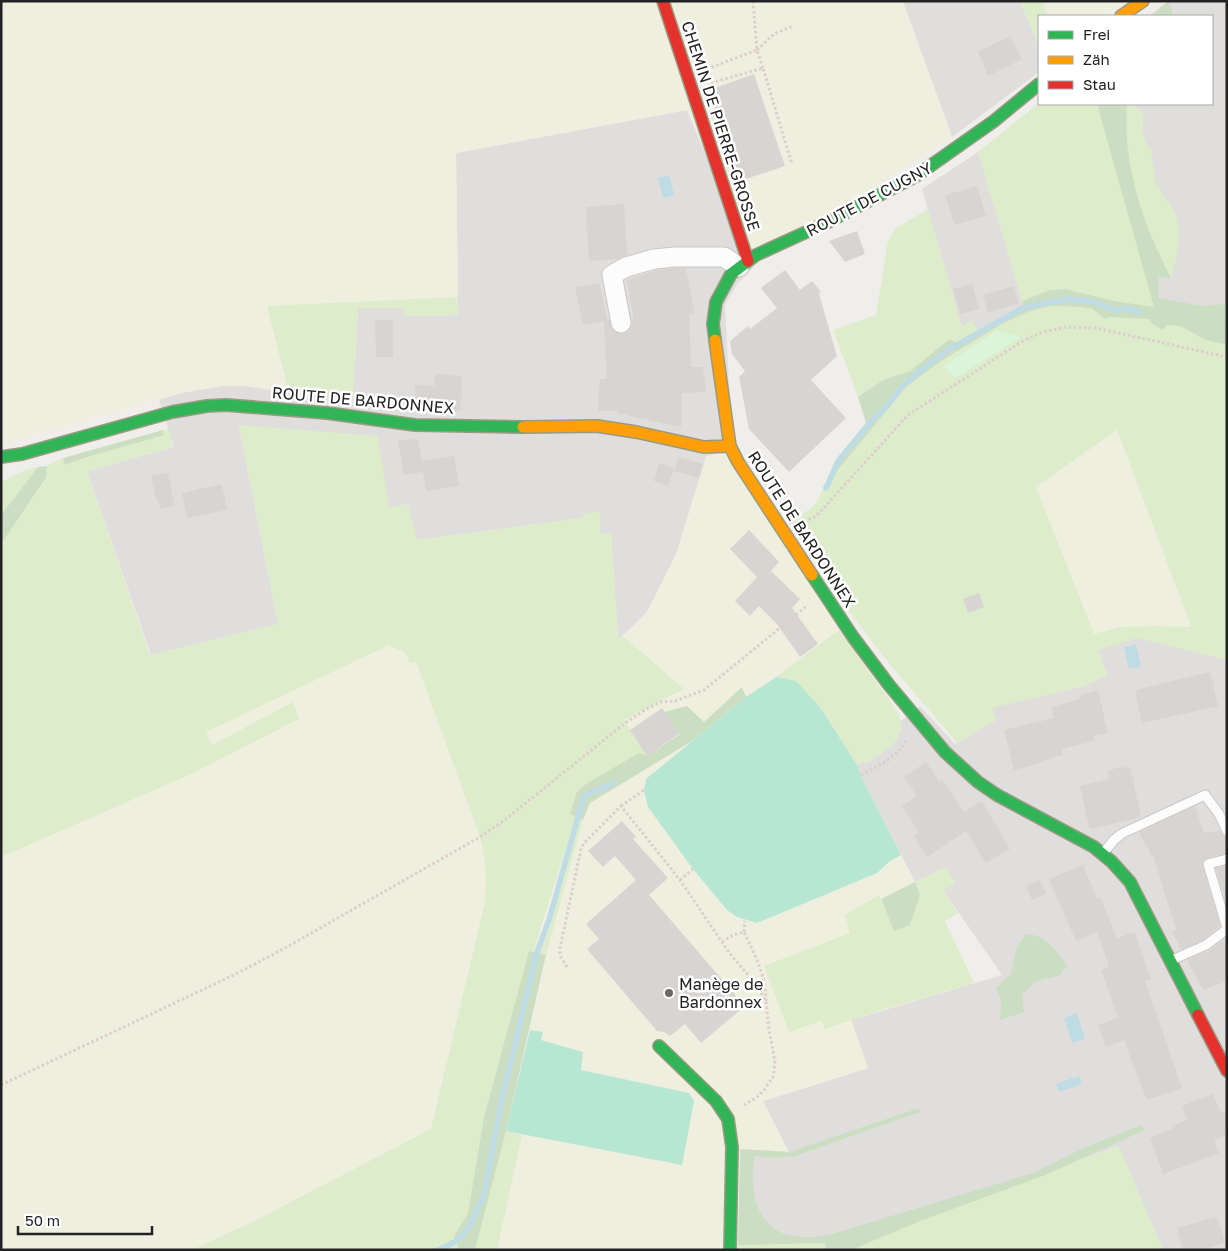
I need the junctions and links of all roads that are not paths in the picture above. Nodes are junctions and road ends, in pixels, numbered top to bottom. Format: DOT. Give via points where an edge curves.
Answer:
graph roads {
  1 [pos="663,1"];
  2 [pos="1142,1"];
  3 [pos="1122,15"];
  4 [pos="1038,85"];
  5 [pos="743,264"];
  6 [pos="621,323"];
  7 [pos="730,446"];
  8 [pos="22,454"];
  9 [pos="1,457"];
  10 [pos="1,468"];
  11 [pos="1227,831"];
  12 [pos="1103,853"];
  13 [pos="1227,859"];
  14 [pos="1227,928"];
  15 [pos="1169,961"];
  16 [pos="659,1046"];
  17 [pos="1227,1071"];
  18 [pos="730,1250"];
  1 -- 5 [label="street, CHEMIN DE PIERRE-GROSSE"];
  2 -- 3 [label="street"];
  4 -- 5 [label="street, ROUTE DE CUGNY" via="994,121 916,176"];
  5 -- 6 [label="street" via="724,257 654,259 626,268 612,275"];
  5 -- 7 [label="street, ROUTE DE CUGNY" via="731,274 721,292 713,324"];
  7 -- 8 [label="street, ROUTE DE BARDONNEX" via="704,447 597,426 416,425 327,413 226,405 172,412"];
  7 -- 12 [label="street, ROUTE DE BARDONNEX" via="853,637 945,752 978,782"];
  8 -- 9 [label="street, ROUTE DE BARDONNEX"];
  8 -- 10 [label="street, ROUTE DE BARDONNEX"];
  11 -- 12 [label="lane" via="1205,795 1121,834"];
  12 -- 15 [label="street, ROUTE DE BARDONNEX" via="1130,882"];
  13 -- 14 [label="lane" via="1208,864"];
  14 -- 15 [label="lane" via="1206,945"];
  15 -- 17 [label="street, ROUTE DE BARDONNEX"];
  16 -- 18 [label="street" via="716,1101 727,1116 732,1147"];
}
